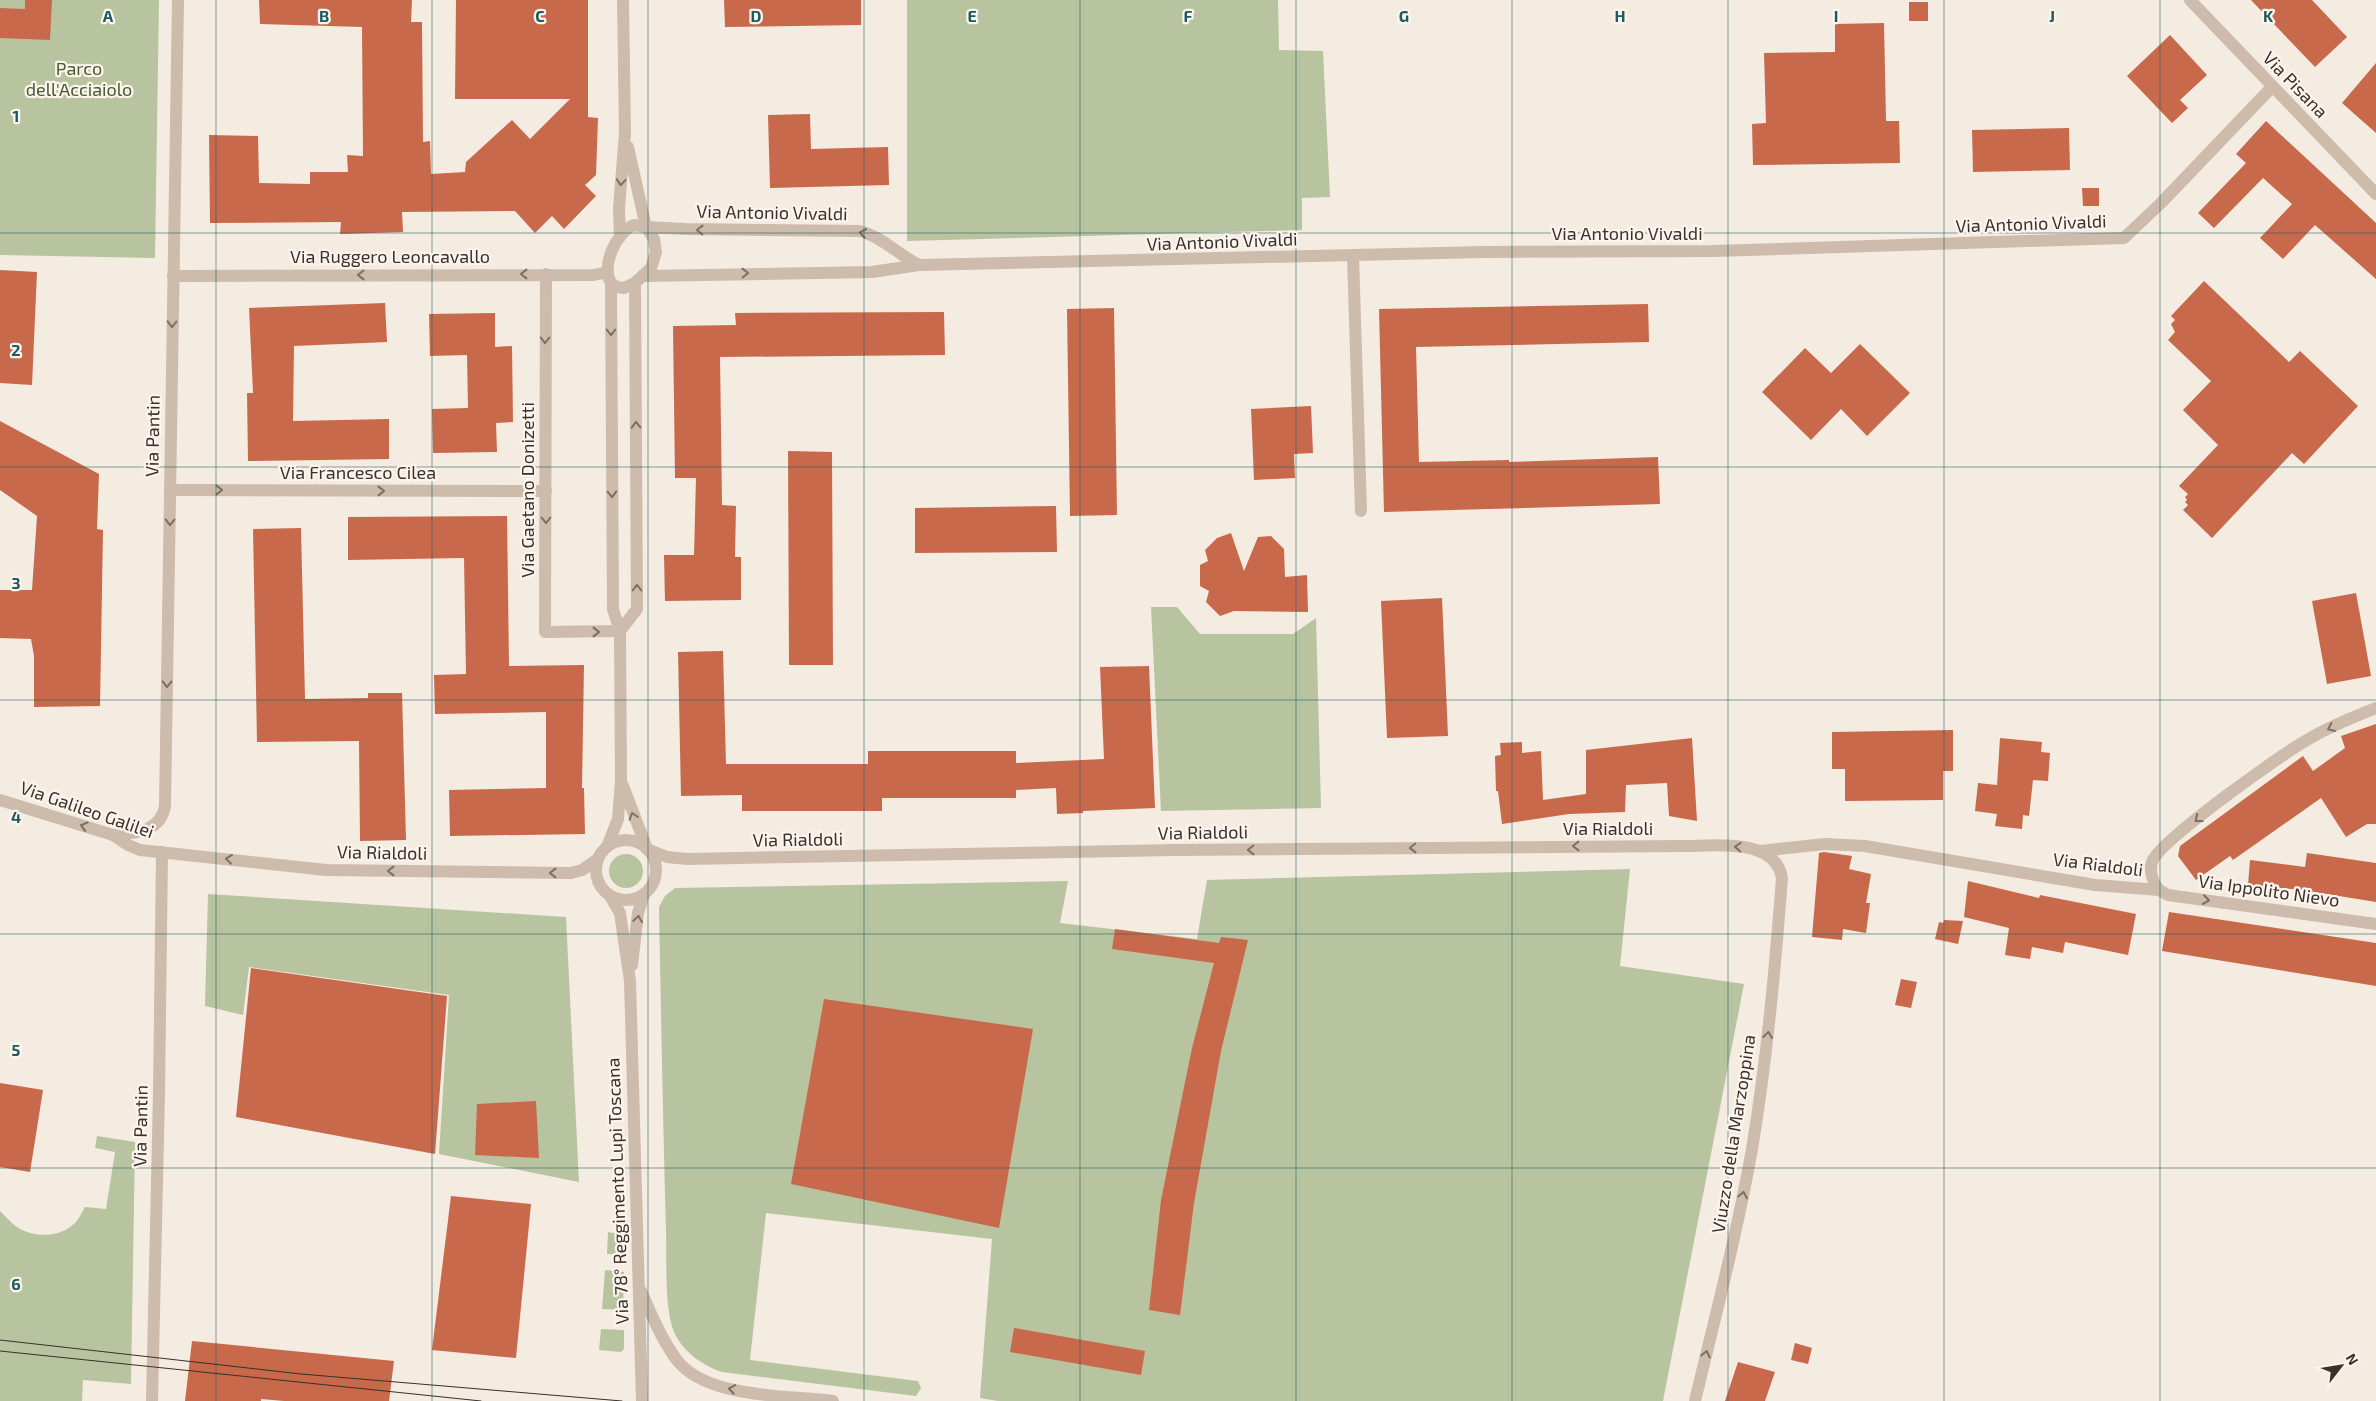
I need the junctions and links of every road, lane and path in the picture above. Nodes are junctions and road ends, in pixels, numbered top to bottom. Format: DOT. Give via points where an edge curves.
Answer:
graph roads {
  1 [pos="178,0"];
  2 [pos="623,0"];
  3 [pos="2190,0"];
  4 [pos="2272,87"];
  5 [pos="625,133"];
  6 [pos="2376,194"];
  7 [pos="646,227"];
  8 [pos="620,237"];
  9 [pos="892,250"];
  10 [pos="1353,256"];
  11 [pos="919,266"];
  12 [pos="872,272"];
  13 [pos="546,274"];
  14 [pos="173,276"];
  15 [pos="609,278"];
  16 [pos="639,280"];
  17 [pos="170,490"];
  18 [pos="546,491"];
  19 [pos="1361,511"];
  20 [pos="620,631"];
  21 [pos="2376,708"];
  22 [pos="622,781"];
  23 [pos="0,800"];
  24 [pos="114,835"];
  25 [pos="607,847"];
  26 [pos="647,850"];
  27 [pos="1760,851"];
  28 [pos="162,852"];
  29 [pos="598,859"];
  30 [pos="1779,868"];
  31 [pos="2158,890"];
  32 [pos="644,894"];
  33 [pos="610,896"];
  34 [pos="2376,924"];
  35 [pos="630,981"];
  36 [pos="639,1286"];
  37 [pos="152,1401"];
  38 [pos="642,1401"];
  39 [pos="833,1401"];
  40 [pos="1695,1401"];
  1 -- 14 [label="street, Via Pantin"];
  2 -- 5 [label="street"];
  3 -- 4 [label="street, Via Pisana"];
  4 -- 6 [label="street, Via Pisana"];
  4 -- 10 [label="street, Via Antonio Vivaldi" via="2124,238 1705,251"];
  5 -- 7 [label="street"];
  5 -- 8 [label="street, one-way"];
  7 -- 8 [label="street" via="634,225"];
  9 -- 7 [label="street, Via Antonio Vivaldi, one-way" via="880,239 859,232"];
  7 -- 16 [label="street" via="654,239 656,252 651,268"];
  8 -- 15 [label="street" via="610,257"];
  9 -- 11 [label="street, Via Antonio Vivaldi"];
  9 -- 12 [label="street"];
  10 -- 11 [label="street, Via Antonio Vivaldi"];
  10 -- 19 [label="street"];
  11 -- 12 [label="street, Via Antonio Vivaldi"];
  16 -- 12 [label="street, Via Antonio Vivaldi, one-way"];
  13 -- 14 [label="street, Via Ruggero Leoncavallo, one-way"];
  13 -- 15 [label="street, Via Ruggero Leoncavallo"];
  13 -- 18 [label="street, Via Gaetano Donizetti, one-way"];
  14 -- 17 [label="street, Via Pantin, one-way"];
  15 -- 16 [label="street" via="617,287 624,288"];
  15 -- 20 [label="street, one-way" via="613,609"];
  20 -- 16 [label="street, one-way" via="637,609"];
  17 -- 18 [label="street, Via Francesco Cilea, one-way"];
  17 -- 24 [label="street, Via Pantin, one-way" via="164,811 159,822 143,831"];
  18 -- 20 [label="street, Via Gaetano Donizetti, one-way" via="545,632"];
  20 -- 22 [label="street"];
  21 -- 31 [label="street, Via Rialdoli, one-way" via="2308,739 2269,764 2186,828 2152,862 2152,878"];
  22 -- 25 [label="street" via="618,819"];
  26 -- 22 [label="street, one-way"];
  24 -- 23 [label="street, Via Galileo Galilei, one-way"];
  24 -- 28 [label="street, Via Galileo Galilei" via="135,848"];
  25 -- 26 [label="street, Via Rialdoli" via="627,840"];
  25 -- 29 [label="street, Via Rialdoli"];
  27 -- 26 [label="street, Via Rialdoli, one-way" via="1738,846 1627,846 687,859"];
  26 -- 32 [label="street" via="653,858 655,873"];
  27 -- 30 [label="street, Via Rialdoli"];
  27 -- 31 [label="street, Via Rialdoli" via="1825,844 1865,846 2095,885"];
  29 -- 28 [label="street, Via Rialdoli, one-way" via="571,873 364,871 326,870"];
  28 -- 37 [label="street, Via Pantin"];
  29 -- 33 [label="street" via="598,882"];
  40 -- 30 [label="street, Viuzzo della Marzoppina, one-way" via="1726,1278 1752,1150 1770,1021 1782,878"];
  31 -- 34 [label="street, Via Ippolito Nievo, one-way" via="2168,895"];
  32 -- 33 [label="street" via="629,900"];
  35 -- 32 [label="street, Via 78° Reggimento Lupi Toscana, one-way" via="638,913"];
  33 -- 35 [label="street, Via 78° Reggimento Lupi Toscana" via="620,913"];
  35 -- 36 [label="street, Via 78° Reggimento Lupi Toscana"];
  36 -- 38 [label="street, Via 78° Reggimento Lupi Toscana"];
  39 -- 36 [label="street, one-way" via="730,1390 698,1378 671,1352"];
}
